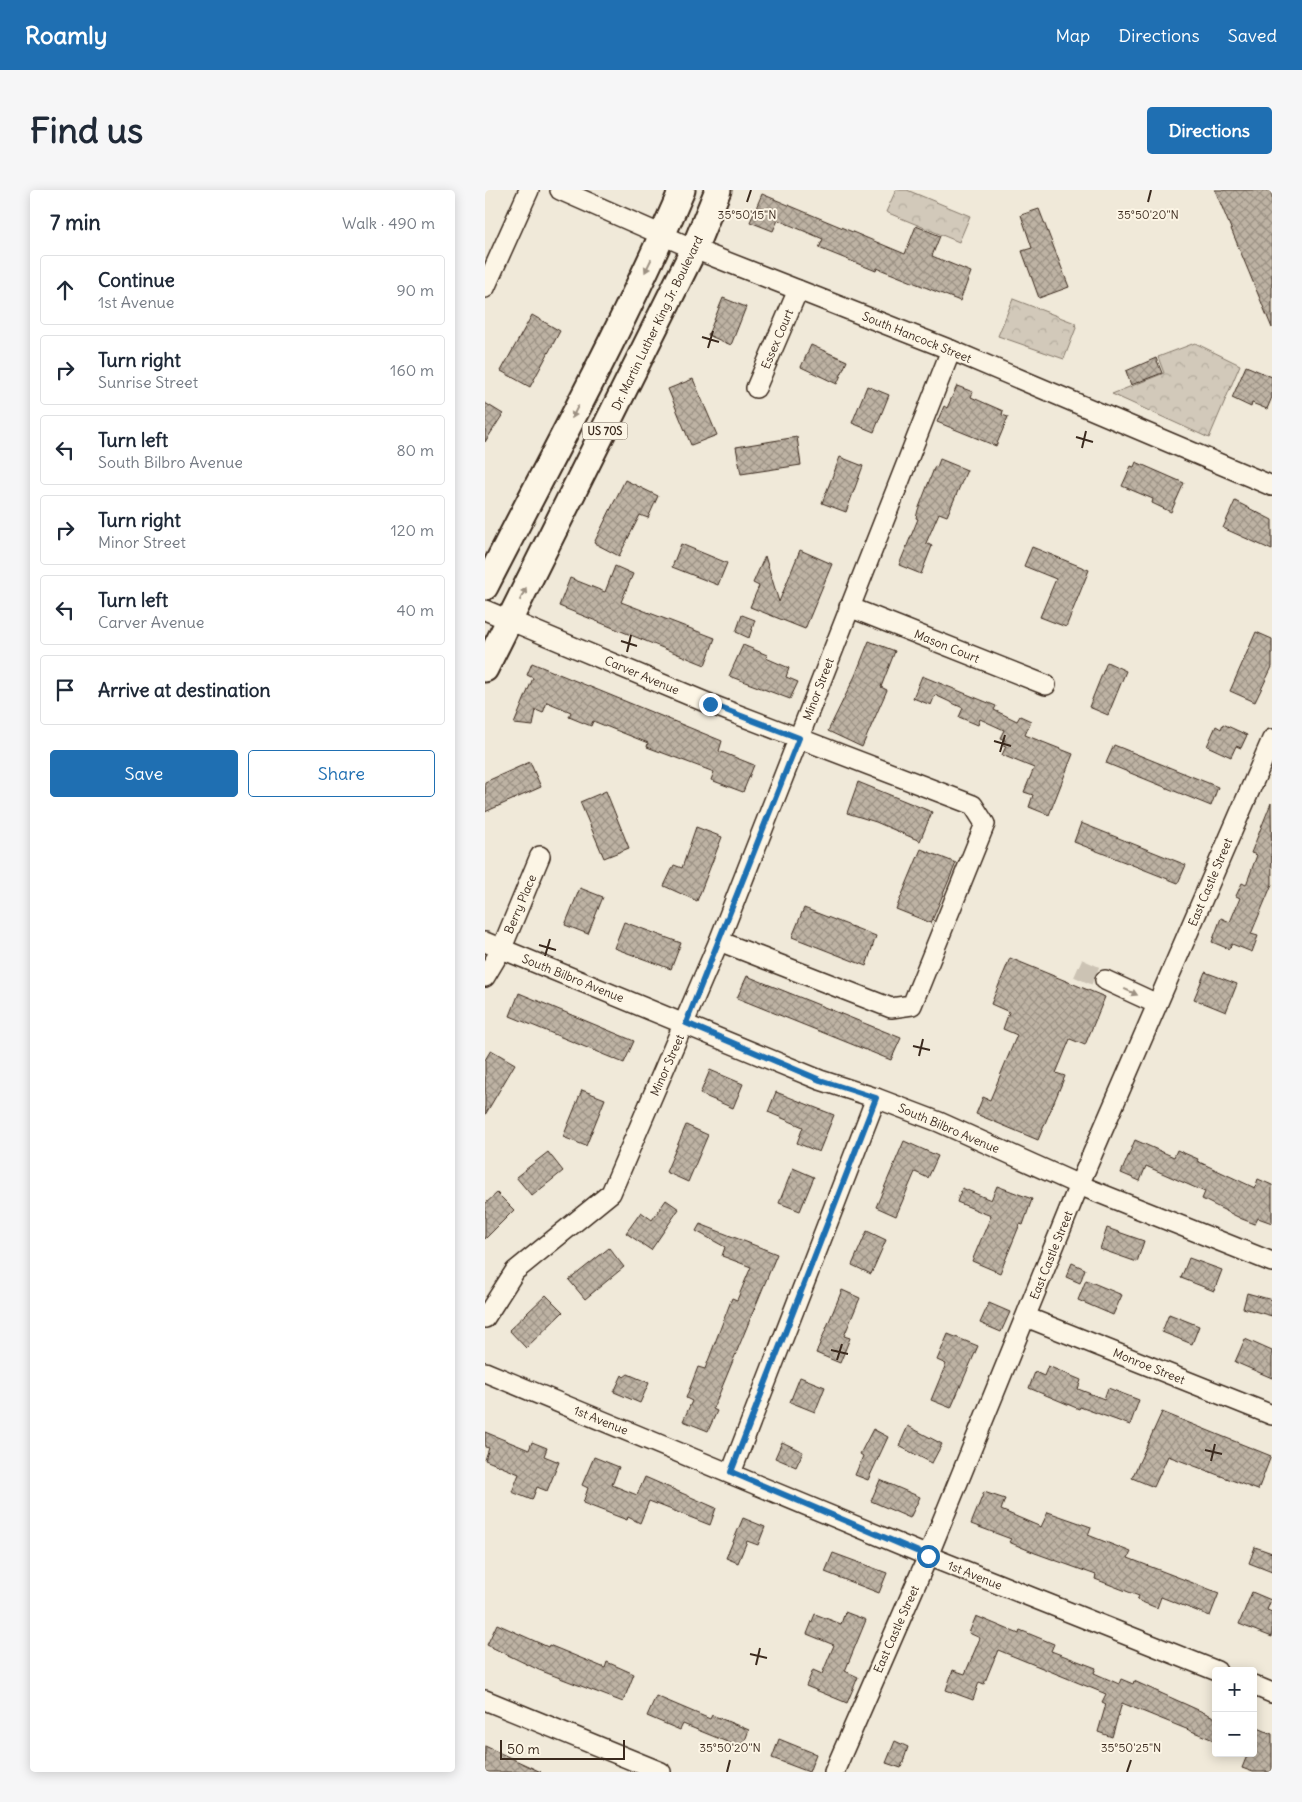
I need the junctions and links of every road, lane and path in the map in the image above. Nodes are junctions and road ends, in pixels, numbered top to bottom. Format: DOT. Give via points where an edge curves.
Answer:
graph roads {
  1 [pos="529,190"];
  2 [pos="561,190"];
  3 [pos="682,190"];
  4 [pos="718,190"];
  5 [pos="663,235"];
  6 [pos="694,249"];
  7 [pos="485,288"];
  8 [pos="798,290"];
  9 [pos="951,350"];
  10 [pos="756,388"];
  11 [pos="1272,486"];
  12 [pos="485,587"];
  13 [pos="849,607"];
  14 [pos="485,610"];
  15 [pos="511,620"];
  16 [pos="485,669"];
  17 [pos="1046,685"];
  18 [pos="799,738"];
  19 [pos="1272,739"];
  20 [pos="540,856"];
  21 [pos="719,941"];
  22 [pos="493,946"];
  23 [pos="485,976"];
  24 [pos="1105,980"];
  25 [pos="1157,1004"];
  26 [pos="686,1023"];
  27 [pos="876,1098"];
  28 [pos="1079,1185"];
  29 [pos="1272,1262"];
  30 [pos="1026,1317"];
  31 [pos="485,1318"];
  32 [pos="485,1372"];
  33 [pos="1272,1415"];
  34 [pos="731,1472"];
  35 [pos="928,1556"];
  36 [pos="1212,1669"];
  37 [pos="1257,1687"];
  38 [pos="1272,1693"];
  39 [pos="485,1700"];
  40 [pos="661,1772"];
  41 [pos="833,1772"];
  1 -- 7 [label="street"];
  2 -- 5 [label="street, South Hancock Street"];
  3 -- 5 [label="main road, US 70S"];
  4 -- 6 [label="main road, Dr. Martin Luther King Jr. Boulevard / US 70S"];
  5 -- 6 [label="street, South Hancock Street"];
  5 -- 12 [label="main road, US 70S, one-way"];
  6 -- 8 [label="street, South Hancock Street"];
  15 -- 6 [label="main road, Dr. Martin Luther King Jr. Boulevard / US 70S, one-way"];
  8 -- 9 [label="street, South Hancock Street"];
  8 -- 10 [label="street, Essex Court"];
  9 -- 11 [label="street, South Hancock Street"];
  9 -- 13 [label="street, Minor Street"];
  13 -- 17 [label="street, Mason Court"];
  13 -- 18 [label="street, Minor Street"];
  14 -- 15 [label="street, Carver Avenue"];
  15 -- 16 [label="main road, Dr. Martin Luther King Jr. Boulevard / US 70S"];
  15 -- 18 [label="street, Carver Avenue"];
  18 -- 21 [label="street, Minor Street"];
  18 -- 21 [label="street, Carver Avenue" via="973,805 985,824 912,1005 891,1008"];
  19 -- 25 [label="street, East Castle Street"];
  20 -- 22 [label="street, Berry Place"];
  21 -- 26 [label="street, Minor Street"];
  22 -- 23 [label="street, Berry Place"];
  22 -- 26 [label="street, South Bilbro Avenue"];
  24 -- 25 [label="street, one-way"];
  25 -- 28 [label="street, East Castle Street"];
  26 -- 27 [label="street, South Bilbro Avenue" via="820,1080"];
  26 -- 31 [label="street, Minor Street" via="611,1193 515,1271"];
  27 -- 28 [label="street, South Bilbro Avenue" via="939,1122"];
  27 -- 34 [label="street"];
  28 -- 29 [label="street, South Bilbro Avenue"];
  28 -- 30 [label="street, East Castle Street"];
  30 -- 33 [label="street, Monroe Street"];
  30 -- 35 [label="street, East Castle Street"];
  32 -- 34 [label="street, 1st Avenue"];
  34 -- 35 [label="street, 1st Avenue"];
  35 -- 36 [label="street, 1st Avenue"];
  35 -- 41 [label="street, East Castle Street"];
  37 -- 38 [label="street"];
  39 -- 40 [label="street"];
}
